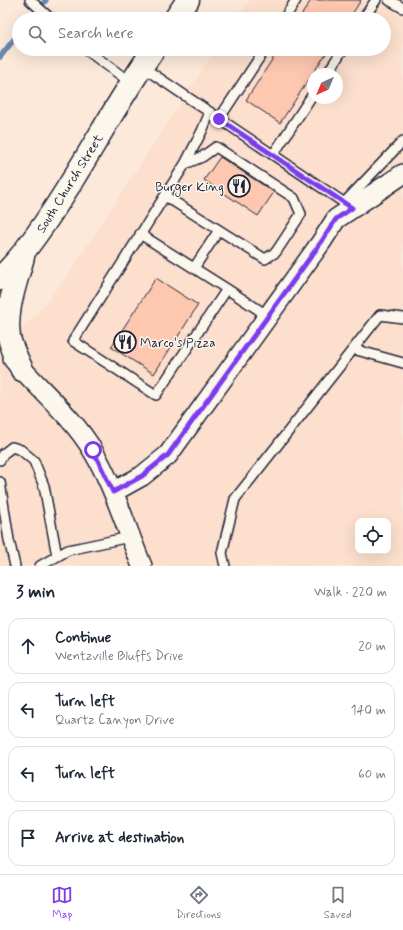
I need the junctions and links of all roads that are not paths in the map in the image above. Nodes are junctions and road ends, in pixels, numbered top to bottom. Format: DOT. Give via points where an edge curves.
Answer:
graph roads {
  1 [pos="30,0"];
  2 [pos="188,0"];
  3 [pos="296,0"];
  4 [pos="376,0"];
  5 [pos="389,0"];
  6 [pos="403,8"];
  7 [pos="43,12"];
  8 [pos="180,12"];
  9 [pos="288,12"];
  10 [pos="368,12"];
  11 [pos="99,56"];
  12 [pos="149,56"];
  13 [pos="260,56"];
  14 [pos="339,56"];
  15 [pos="331,68"];
  16 [pos="136,74"];
  17 [pos="307,103"];
  18 [pos="210,112"];
  19 [pos="219,119"];
  20 [pos="403,141"];
  21 [pos="273,155"];
  22 [pos="186,164"];
  23 [pos="403,174"];
  24 [pos="165,196"];
  25 [pos="348,206"];
  26 [pos="219,230"];
  27 [pos="140,234"];
  28 [pos="26,250"];
  29 [pos="194,268"];
  30 [pos="0,279"];
  31 [pos="227,289"];
  32 [pos="268,316"];
  33 [pos="403,318"];
  34 [pos="0,344"];
  35 [pos="353,349"];
  36 [pos="403,363"];
  37 [pos="22,370"];
  38 [pos="1,456"];
  39 [pos="0,482"];
  40 [pos="113,492"];
  41 [pos="130,537"];
  42 [pos="57,556"];
  43 [pos="15,566"];
  44 [pos="40,566"];
  45 [pos="142,566"];
  46 [pos="225,566"];
  1 -- 7 [label="lane"];
  2 -- 8 [label="main road"];
  3 -- 9 [label="lane"];
  4 -- 10 [label="lane"];
  5 -- 6 [label="lane"];
  11 -- 16 [label="lane"];
  12 -- 16 [label="main road, South Church Street"];
  13 -- 19 [label="lane"];
  14 -- 15 [label="lane"];
  16 -- 18 [label="lane"];
  16 -- 28 [label="main road, South Church Street" via="55,208"];
  17 -- 21 [label="lane"];
  18 -- 19 [label="lane"];
  18 -- 22 [label="lane"];
  19 -- 21 [label="lane"];
  20 -- 25 [label="lane"];
  21 -- 25 [label="lane"];
  22 -- 24 [label="lane"];
  22 -- 26 [label="lane" via="202,157 216,146 294,198 301,214 276,252 265,259"];
  23 -- 25 [label="street"];
  24 -- 26 [label="lane"];
  24 -- 27 [label="lane"];
  25 -- 32 [label="street" via="336,219"];
  26 -- 29 [label="lane"];
  27 -- 29 [label="lane"];
  27 -- 31 [label="lane" via="73,341 156,395"];
  28 -- 30 [label="main road, South Church Street"];
  28 -- 37 [label="main road" via="12,296 8,320 9,339"];
  29 -- 31 [label="lane"];
  31 -- 32 [label="lane"];
  32 -- 40 [label="street" via="168,455 142,476"];
  33 -- 35 [label="lane" via="380,315"];
  34 -- 37 [label="street"];
  35 -- 36 [label="lane"];
  35 -- 46 [label="lane" via="235,499 222,553"];
  37 -- 40 [label="street" via="73,424 93,450"];
  38 -- 42 [label="lane" via="12,447 21,450 34,461 44,486"];
  39 -- 43 [label="lane"];
  40 -- 41 [label="street"];
  41 -- 42 [label="lane" via="68,550"];
  41 -- 45 [label="street"];
  42 -- 44 [label="lane"];
}
